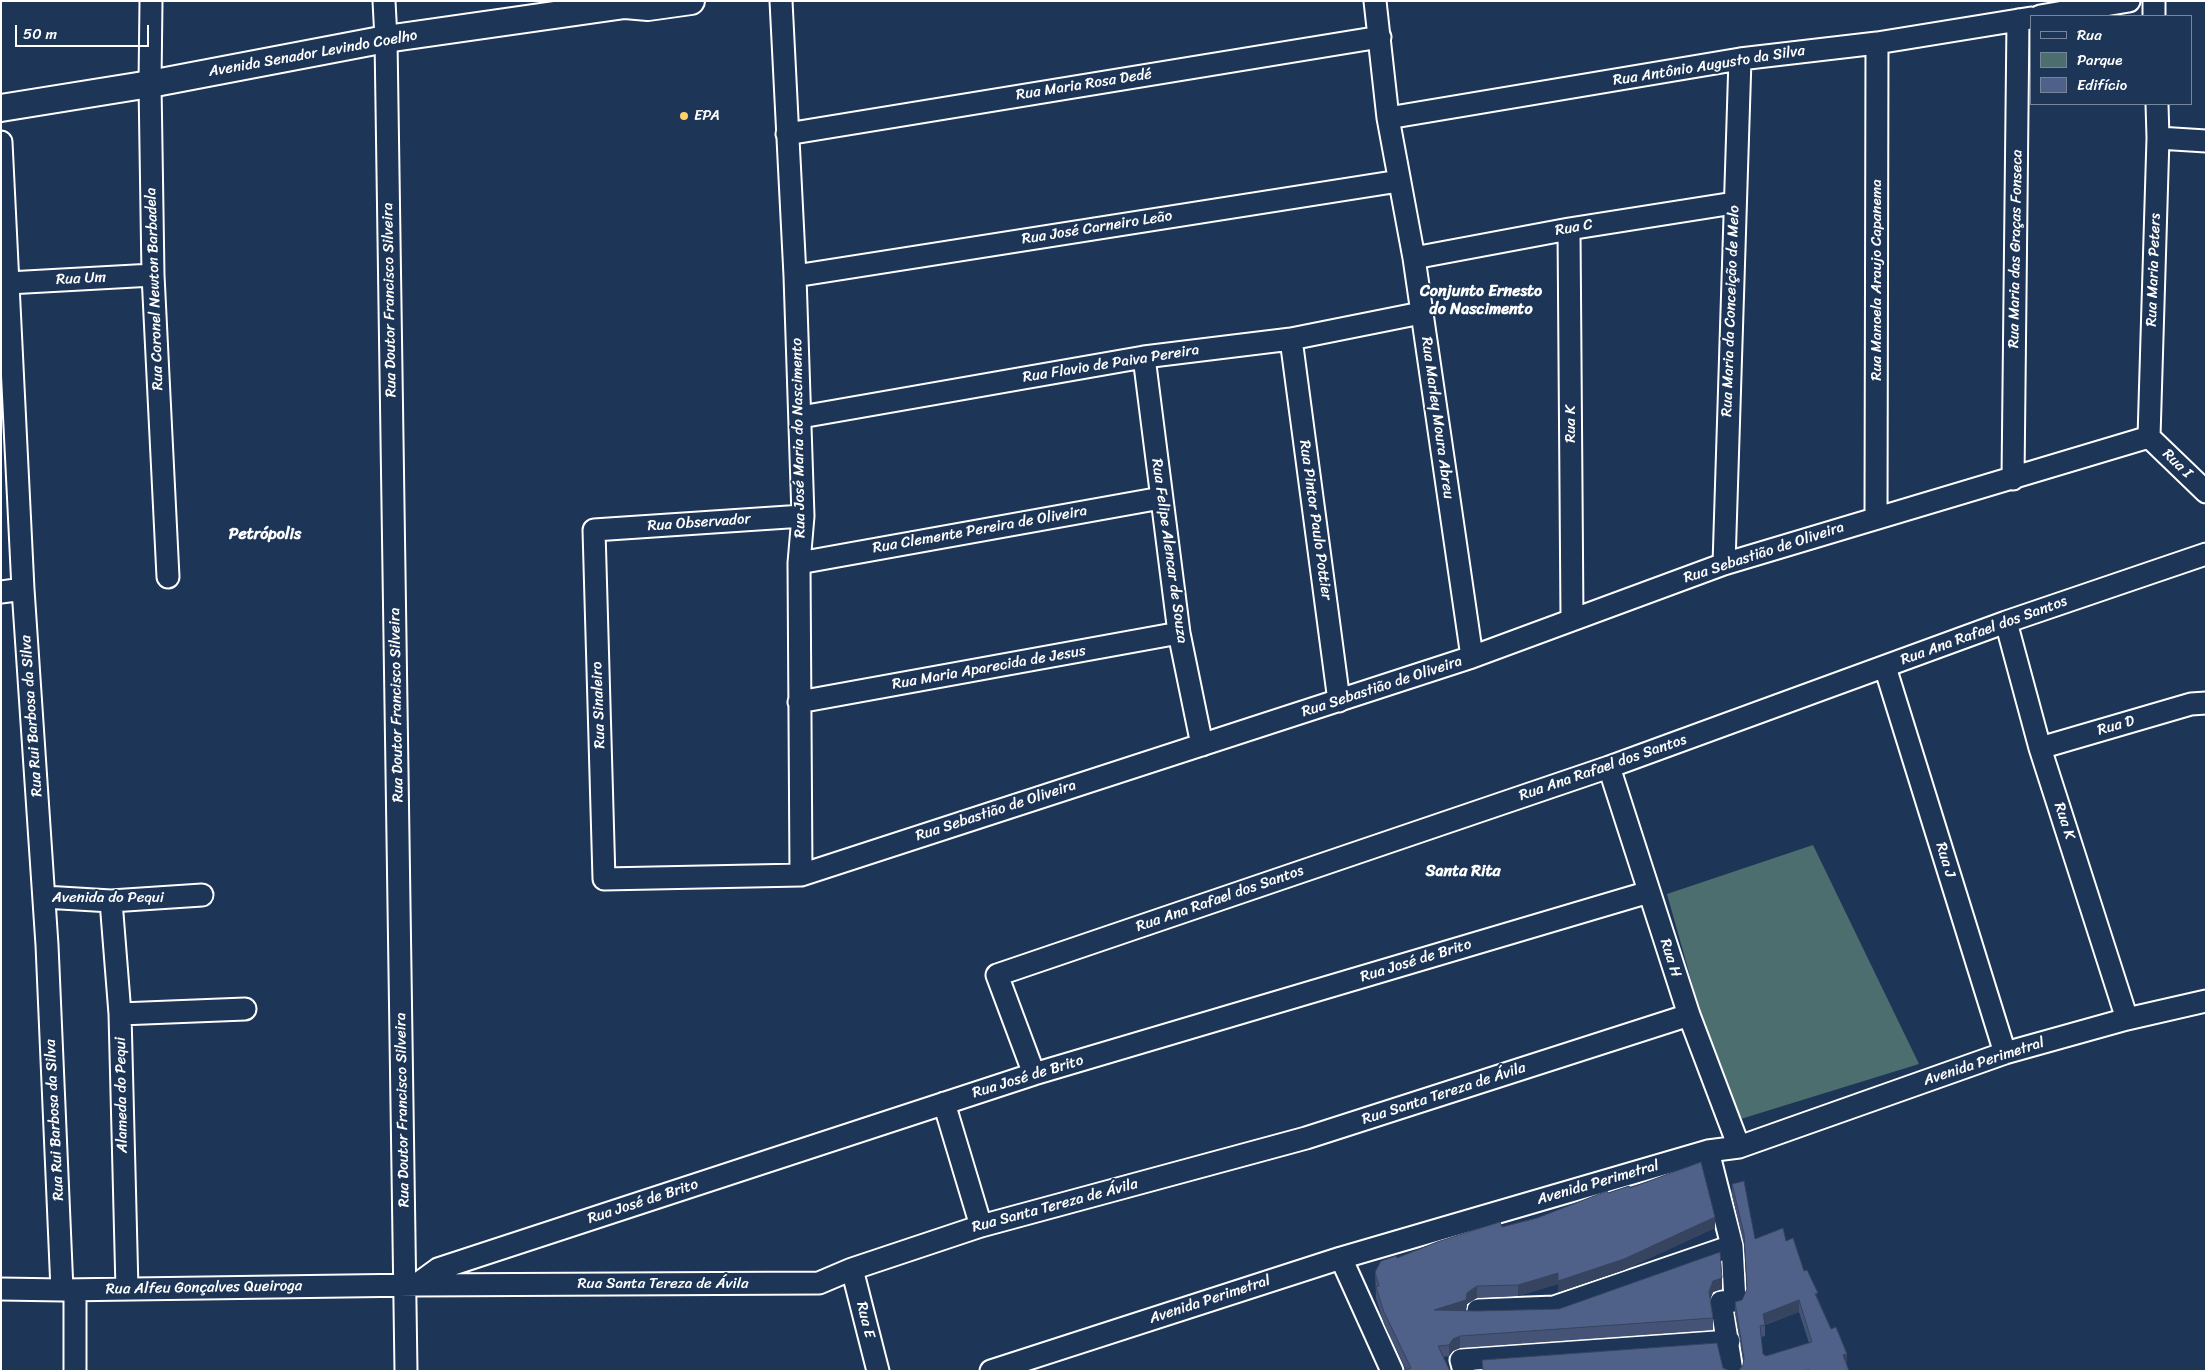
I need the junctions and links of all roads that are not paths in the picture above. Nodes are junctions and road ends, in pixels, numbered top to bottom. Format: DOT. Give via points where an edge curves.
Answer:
graph roads {
  1 [pos="151,1"];
  2 [pos="384,1"];
  3 [pos="691,1"];
  4 [pos="781,1"];
  5 [pos="1375,1"];
  6 [pos="2129,1"];
  7 [pos="2154,1"];
  8 [pos="629,3"];
  9 [pos="2046,15"];
  10 [pos="2154,15"];
  11 [pos="2024,19"];
  12 [pos="1380,37"];
  13 [pos="386,39"];
  14 [pos="1878,43"];
  15 [pos="1740,59"];
  16 [pos="150,84"];
  17 [pos="2157,105"];
  18 [pos="1,108"];
  19 [pos="1388,118"];
  20 [pos="787,134"];
  21 [pos="2158,138"];
  22 [pos="2206,141"];
  23 [pos="1,142"];
  24 [pos="1399,181"];
  25 [pos="1734,203"];
  26 [pos="1569,229"];
  27 [pos="1414,258"];
  28 [pos="153,275"];
  29 [pos="795,276"];
  30 [pos="8,283"];
  31 [pos="1421,313"];
  32 [pos="1291,339"];
  33 [pos="1144,356"];
  34 [pos="801,417"];
  35 [pos="2149,437"];
  36 [pos="2013,478"];
  37 [pos="2206,492"];
  38 [pos="1161,498"];
  39 [pos="803,516"];
  40 [pos="1876,518"];
  41 [pos="594,530"];
  42 [pos="2206,554"];
  43 [pos="799,563"];
  44 [pos="1724,564"];
  45 [pos="168,577"];
  46 [pos="23,589"];
  47 [pos="1,592"];
  48 [pos="1572,618"];
  49 [pos="2006,622"];
  50 [pos="1179,633"];
  51 [pos="1472,657"];
  52 [pos="1885,668"];
  53 [pos="1339,701"];
  54 [pos="800,702"];
  55 [pos="2199,704"];
  56 [pos="1202,745"];
  57 [pos="2040,748"];
  58 [pos="1609,767"];
  59 [pos="801,875"];
  60 [pos="604,879"];
  61 [pos="1650,892"];
  62 [pos="202,895"];
  63 [pos="44,897"];
  64 [pos="111,901"];
  65 [pos="2206,1001"];
  66 [pos="245,1009"];
  67 [pos="120,1014"];
  68 [pos="1688,1015"];
  69 [pos="2127,1019"];
  70 [pos="2005,1053"];
  71 [pos="1034,1074"];
  72 [pos="944,1103"];
  73 [pos="1739,1147"];
  74 [pos="1708,1151"];
  75 [pos="981,1226"];
  76 [pos="1732,1246"];
  77 [pos="1341,1258"];
  78 [pos="852,1269"];
  79 [pos="411,1285"];
  80 [pos="1,1289"];
  81 [pos="127,1289"];
  82 [pos="69,1290"];
  83 [pos="1478,1310"];
  84 [pos="1728,1341"];
  85 [pos="997,1370"];
  86 [pos="75,1371"];
  87 [pos="406,1371"];
  88 [pos="878,1371"];
  89 [pos="1392,1371"];
  90 [pos="1464,1371"];
  91 [pos="1732,1371"];
  1 -- 16 [label="street, Rua Coronel Newton Barbadela"];
  2 -- 13 [label="street, Rua Doutor Francisco Silveira"];
  3 -- 8 [label="street, Avenida Senador Levindo Coelho" via="648,7"];
  4 -- 20 [label="street, Rua José Maria do Nascimento"];
  5 -- 12 [label="street, Rua Marley Moura Abreu"];
  6 -- 9 [label="street"];
  7 -- 10 [label="street"];
  8 -- 13 [label="street, Avenida Senador Levindo Coelho"];
  11 -- 14 [label="street, Rua Antônio Augusto da Silva"];
  11 -- 36 [label="street, Rua Maria das Graças Fonseca"];
  12 -- 19 [label="street, Rua Marley Moura Abreu"];
  12 -- 20 [label="street, Rua Maria Rosa Dedé"];
  13 -- 16 [label="street, Avenida Senador Levindo Coelho"];
  13 -- 79 [label="street, Rua Doutor Francisco Silveira"];
  14 -- 15 [label="street, Rua Antônio Augusto da Silva"];
  14 -- 40 [label="street, Rua Manoela Araujo Capanema"];
  15 -- 19 [label="street, Rua Antônio Augusto da Silva"];
  15 -- 25 [label="street, Rua Maria da Conceição de Melo"];
  16 -- 18 [label="street, Avenida Senador Levindo Coelho"];
  16 -- 28 [label="street, Rua Coronel Newton Barbadela"];
  17 -- 21 [label="street, Rua Maria Peters"];
  19 -- 24 [label="street, Rua Marley Moura Abreu"];
  20 -- 29 [label="street, Rua José Maria do Nascimento"];
  21 -- 22 [label="street"];
  21 -- 35 [label="street, Rua Maria Peters"];
  23 -- 30 [label="street, Rua Rui Barbosa da Silva"];
  24 -- 27 [label="street, Rua Marley Moura Abreu"];
  24 -- 29 [label="street, Rua José Carneiro Leão"];
  25 -- 26 [label="street, Rua C"];
  25 -- 44 [label="street, Rua Maria da Conceição de Melo"];
  26 -- 27 [label="street, Rua C"];
  26 -- 48 [label="street, Rua K"];
  27 -- 31 [label="street, Rua Marley Moura Abreu"];
  28 -- 30 [label="street, Rua Um"];
  28 -- 45 [label="street, Rua Coronel Newton Barbadela"];
  29 -- 34 [label="street, Rua José Maria do Nascimento"];
  30 -- 46 [label="street, Rua Rui Barbosa da Silva"];
  31 -- 32 [label="street, Rua Flavio de Paiva Pereira"];
  31 -- 51 [label="street, Rua Marley Moura Abreu"];
  32 -- 33 [label="street, Rua Flavio de Paiva Pereira"];
  32 -- 53 [label="street, Rua Pintor Paulo Pottier"];
  33 -- 34 [label="street, Rua Flavio de Paiva Pereira"];
  33 -- 38 [label="street, Rua Felipe Alencar de Souza"];
  34 -- 39 [label="street, Rua José Maria do Nascimento"];
  35 -- 36 [label="street, Rua Sebastião de Oliveira"];
  35 -- 37 [label="street, Rua I"];
  36 -- 40 [label="street, Rua Sebastião de Oliveira"];
  38 -- 43 [label="street, Rua Clemente Pereira de Oliveira"];
  38 -- 50 [label="street, Rua Felipe Alencar de Souza"];
  39 -- 41 [label="street, Rua Observador"];
  39 -- 43 [label="street, Rua José Maria do Nascimento"];
  40 -- 44 [label="street, Rua Sebastião de Oliveira"];
  41 -- 60 [label="street, Rua Sinaleiro"];
  42 -- 49 [label="street, Rua Ana Rafael dos Santos"];
  43 -- 54 [label="street, Rua José Maria do Nascimento"];
  44 -- 48 [label="street, Rua Sebastião de Oliveira"];
  46 -- 47 [label="street"];
  46 -- 63 [label="street, Rua Rui Barbosa da Silva"];
  48 -- 51 [label="street, Rua Sebastião de Oliveira"];
  49 -- 52 [label="street, Rua Ana Rafael dos Santos"];
  49 -- 57 [label="street, Rua K"];
  50 -- 54 [label="street, Rua Maria Aparecida de Jesus"];
  50 -- 56 [label="street, Rua Felipe Alencar de Souza"];
  51 -- 53 [label="street, Rua Sebastião de Oliveira"];
  52 -- 58 [label="street, Rua Ana Rafael dos Santos"];
  52 -- 70 [label="street, Rua J"];
  53 -- 56 [label="street, Rua Sebastião de Oliveira"];
  54 -- 59 [label="street, Rua José Maria do Nascimento"];
  55 -- 57 [label="street, Rua D"];
  56 -- 59 [label="street, Rua Sebastião de Oliveira"];
  57 -- 69 [label="street, Rua K"];
  58 -- 61 [label="street, Rua H"];
  58 -- 71 [label="street, Rua Ana Rafael dos Santos" via="998,975"];
  59 -- 60 [label="street, Rua Sebastião de Oliveira"];
  61 -- 68 [label="street, Rua H"];
  61 -- 71 [label="street, Rua José de Brito"];
  62 -- 64 [label="street, Avenida do Pequi"];
  63 -- 64 [label="street, Avenida do Pequi"];
  63 -- 82 [label="street, Rua Rui Barbosa da Silva"];
  64 -- 67 [label="street, Alameda do Pequi"];
  65 -- 69 [label="street, Avenida Perimetral"];
  66 -- 67 [label="street"];
  67 -- 81 [label="street, Alameda do Pequi"];
  68 -- 73 [label="street, Rua H"];
  68 -- 75 [label="street, Rua Santa Tereza de Ávila" via="1306,1138"];
  69 -- 70 [label="street, Avenida Perimetral"];
  70 -- 73 [label="street, Avenida Perimetral"];
  71 -- 72 [label="street, Rua José de Brito"];
  72 -- 75 [label="street"];
  72 -- 79 [label="street, Rua José de Brito" via="438,1269"];
  73 -- 74 [label="street, Avenida Perimetral"];
  74 -- 76 [label="street"];
  74 -- 77 [label="street, Avenida Perimetral"];
  75 -- 78 [label="street, Rua Santa Tereza de Ávila"];
  76 -- 83 [label="street" via="1554,1307"];
  76 -- 84 [label="street" via="1735,1301 1721,1302"];
  77 -- 85 [label="street, Avenida Perimetral"];
  77 -- 89 [label="street"];
  78 -- 79 [label="street, Rua Santa Tereza de Ávila" via="819,1283"];
  78 -- 88 [label="street, Rua E"];
  79 -- 81 [label="street, Rua Alfeu Gonçalves Queiroga"];
  79 -- 87 [label="street, Rua Doutor Francisco Silveira"];
  80 -- 82 [label="street, Rua Alfeu Gonçalves Queiroga"];
  81 -- 82 [label="street, Rua Alfeu Gonçalves Queiroga"];
  82 -- 86 [label="street, Rua Rui Barbosa da Silva"];
  84 -- 90 [label="street" via="1461,1360"];
  84 -- 91 [label="street"];
}
